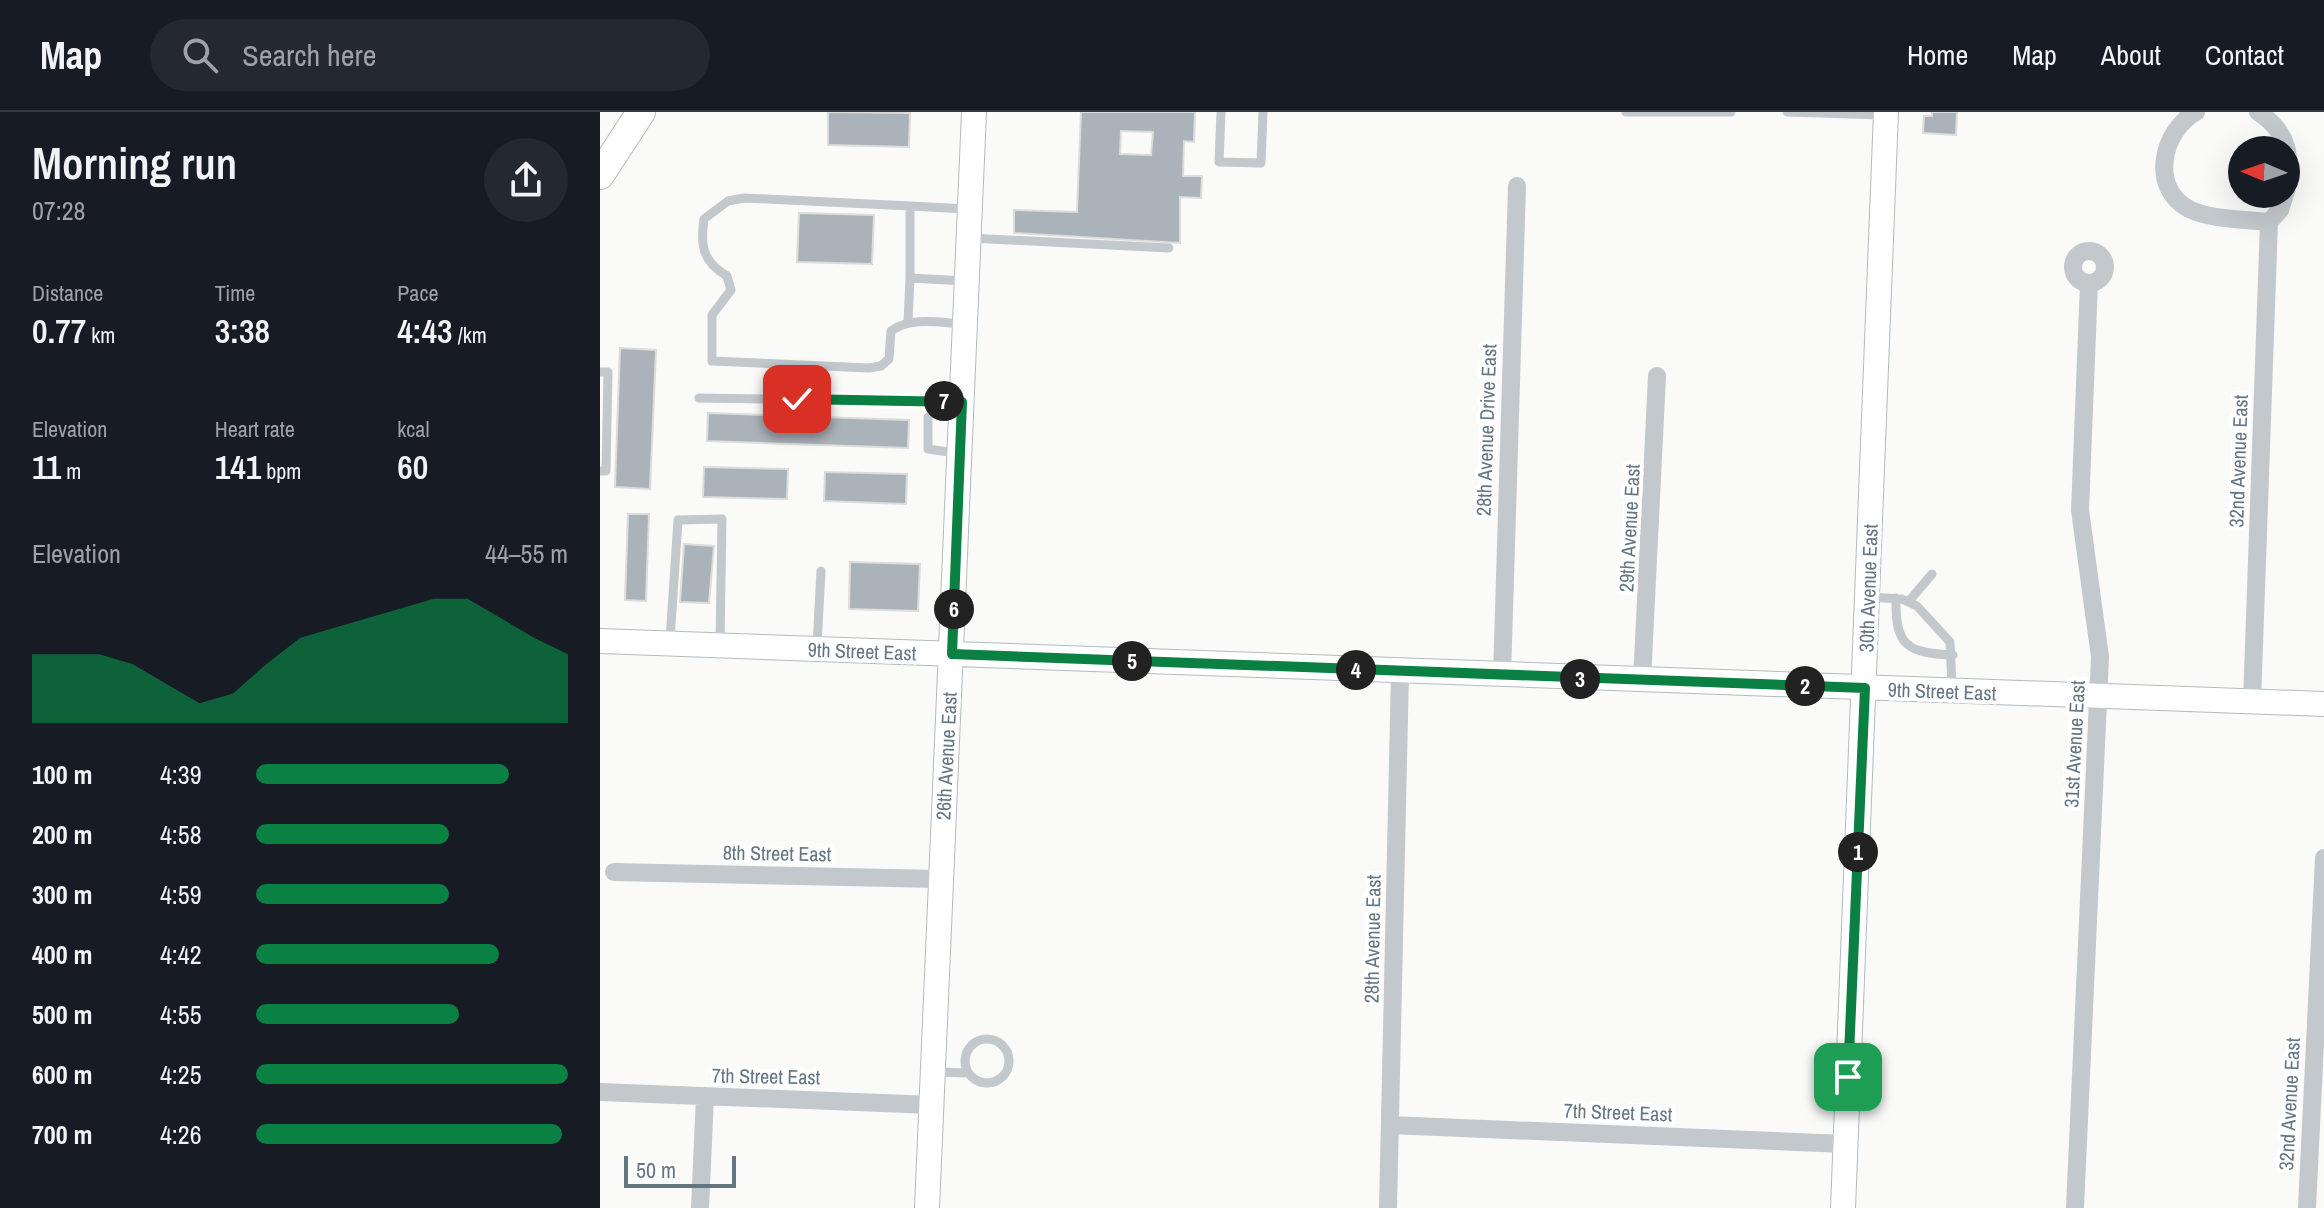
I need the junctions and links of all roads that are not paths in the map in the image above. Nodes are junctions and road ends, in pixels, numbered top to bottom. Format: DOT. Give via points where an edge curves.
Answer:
graph roads {
  1 [pos="641,112"];
  2 [pos="974,112"];
  3 [pos="1221,112"];
  4 [pos="1263,112"];
  5 [pos="1626,112"];
  6 [pos="1731,112"];
  7 [pos="1787,112"];
  8 [pos="2196,112"];
  9 [pos="2258,112"];
  10 [pos="1886,114"];
  11 [pos="2284,136"];
  12 [pos="600,175"];
  13 [pos="1517,186"];
  14 [pos="910,206"];
  15 [pos="2281,208"];
  16 [pos="970,209"];
  17 [pos="2269,222"];
  18 [pos="969,238"];
  19 [pos="1169,248"];
  20 [pos="910,278"];
  21 [pos="967,281"];
  22 [pos="2089,283"];
  23 [pos="908,322"];
  24 [pos="965,324"];
  25 [pos="600,372"];
  26 [pos="1657,376"];
  27 [pos="699,398"];
  28 [pos="962,402"];
  29 [pos="928,417"];
  30 [pos="960,454"];
  31 [pos="600,471"];
  32 [pos="821,571"];
  33 [pos="1932,574"];
  34 [pos="1868,597"];
  35 [pos="1896,598"];
  36 [pos="1910,600"];
  37 [pos="600,641"];
  38 [pos="670,644"];
  39 [pos="720,646"];
  40 [pos="817,649"];
  41 [pos="952,654"];
  42 [pos="1953,655"];
  43 [pos="1400,672"];
  44 [pos="1502,676"];
  45 [pos="1642,681"];
  46 [pos="1865,688"];
  47 [pos="1952,691"];
  48 [pos="2099,697"];
  49 [pos="2252,702"];
  50 [pos="2324,704"];
  51 [pos="2324,858"];
  52 [pos="614,872"];
  53 [pos="939,879"];
  54 [pos="2320,1016"];
  55 [pos="933,1072"];
  56 [pos="969,1073"];
  57 [pos="600,1092"];
  58 [pos="705,1096"];
  59 [pos="932,1105"];
  60 [pos="1390,1125"];
  61 [pos="1845,1144"];
  62 [pos="700,1208"];
  63 [pos="927,1208"];
  64 [pos="1388,1208"];
  65 [pos="1843,1208"];
  66 [pos="2075,1208"];
  67 [pos="2307,1208"];
  1 -- 12 [label="main road"];
  2 -- 16 [label="street, 26th Avenue East"];
  3 -- 4 [label="lane" via="1219,162 1261,163"];
  5 -- 6 [label="lane"];
  7 -- 10 [label="lane"];
  8 -- 17 [label="street" via="2167,140 2167,180 2176,200 2209,215"];
  9 -- 11 [label="street, 32nd Avenue East"];
  10 -- 34 [label="street, 30th Avenue East"];
  13 -- 44 [label="street, 28th Avenue Drive East"];
  14 -- 16 [label="lane"];
  14 -- 20 [label="lane"];
  14 -- 23 [label="lane" via="744,198 716,208 704,219 703,230 704,254 727,276 731,290 712,315 712,361 881,366 889,359 891,331"];
  15 -- 17 [label="street, 32nd Avenue East"];
  16 -- 18 [label="street, 26th Avenue East"];
  17 -- 49 [label="street, 32nd Avenue East"];
  18 -- 19 [label="lane"];
  18 -- 21 [label="street, 26th Avenue East"];
  20 -- 21 [label="lane"];
  20 -- 23 [label="lane"];
  21 -- 24 [label="street, 26th Avenue East"];
  22 -- 48 [label="street, 31st Avenue East" via="2080,510 2100,657"];
  23 -- 24 [label="lane"];
  24 -- 28 [label="street, 26th Avenue East"];
  25 -- 31 [label="lane" via="608,372 606,471"];
  26 -- 45 [label="street, 29th Avenue East"];
  27 -- 28 [label="lane"];
  28 -- 30 [label="street, 26th Avenue East"];
  29 -- 30 [label="lane" via="928,449"];
  30 -- 41 [label="street, 26th Avenue East"];
  32 -- 40 [label="lane"];
  33 -- 36 [label="lane"];
  34 -- 35 [label="lane"];
  34 -- 46 [label="street, 30th Avenue East"];
  35 -- 36 [label="lane"];
  35 -- 42 [label="lane" via="1897,630 1904,643 1925,654"];
  36 -- 42 [label="lane" via="1950,642"];
  37 -- 38 [label="street, 9th Street East"];
  38 -- 39 [label="street, 9th Street East"];
  38 -- 39 [label="lane" via="678,520 722,519"];
  39 -- 40 [label="street, 9th Street East"];
  40 -- 41 [label="street, 9th Street East"];
  41 -- 43 [label="street, 9th Street East"];
  41 -- 53 [label="street, 26th Avenue East"];
  42 -- 47 [label="lane"];
  43 -- 44 [label="street, 9th Street East"];
  43 -- 60 [label="street, 28th Avenue East"];
  44 -- 45 [label="street, 9th Street East"];
  45 -- 46 [label="street, 9th Street East"];
  46 -- 47 [label="street, 9th Street East"];
  46 -- 61 [label="street, 30th Avenue East"];
  47 -- 48 [label="street, 9th Street East"];
  48 -- 49 [label="street, 9th Street East"];
  48 -- 66 [label="street, 31st Avenue East"];
  49 -- 50 [label="street, 9th Street East"];
  51 -- 54 [label="street, 32nd Avenue East"];
  52 -- 53 [label="street, 8th Street East"];
  53 -- 55 [label="street, 26th Avenue East"];
  54 -- 67 [label="street, 32nd Avenue East"];
  55 -- 56 [label="lane"];
  55 -- 59 [label="street, 26th Avenue East"];
  56 -- 56 [label="lane" via="980,1082 1002,1078 1009,1066 1003,1045 990,1038 976,1041 965,1059"];
  57 -- 58 [label="street, 7th Street East"];
  58 -- 59 [label="street, 7th Street East"];
  58 -- 62 [label="street"];
  59 -- 63 [label="street, 26th Avenue East"];
  60 -- 61 [label="street, 7th Street East"];
  60 -- 64 [label="street, 28th Avenue East"];
  61 -- 65 [label="street, 30th Avenue East"];
}
